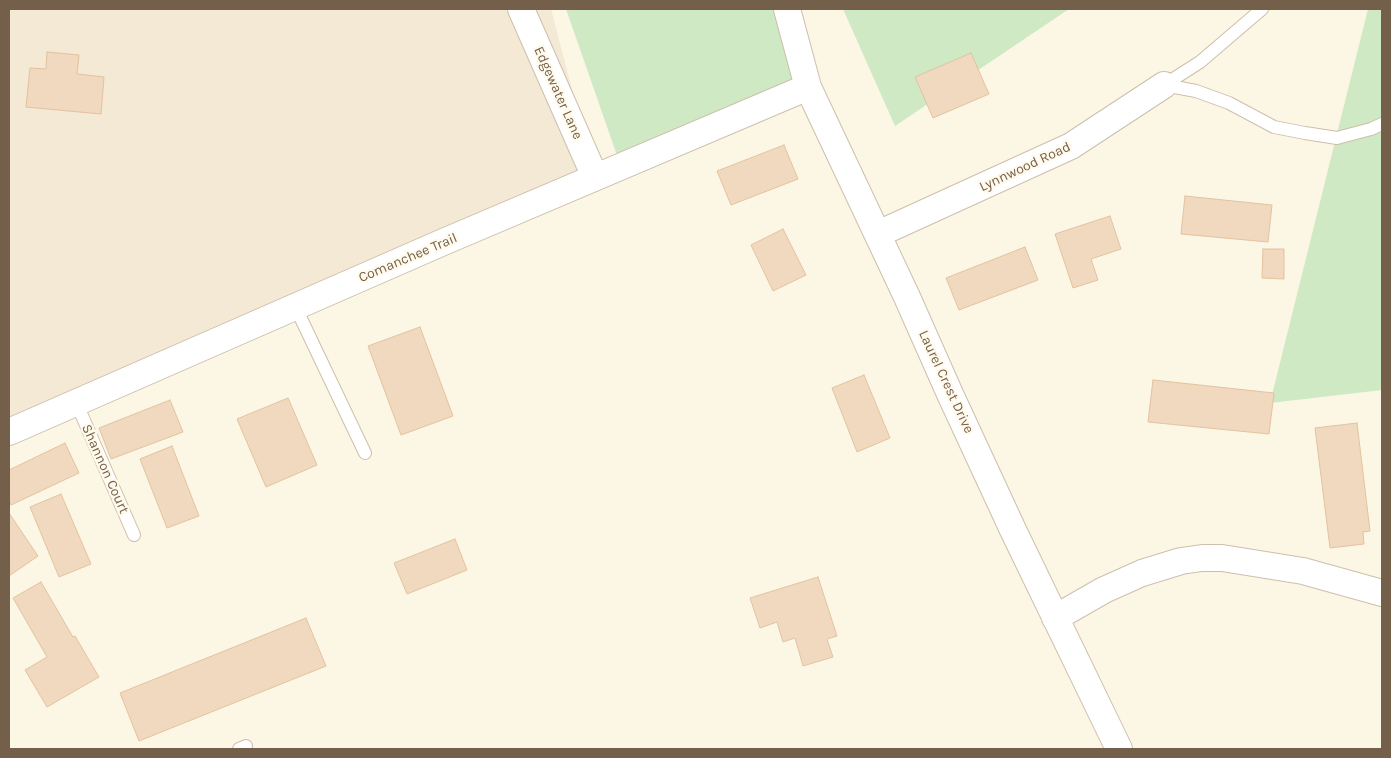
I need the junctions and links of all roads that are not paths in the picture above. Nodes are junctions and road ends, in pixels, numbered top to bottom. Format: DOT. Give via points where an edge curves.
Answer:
graph roads {
  1 [pos="521,9"];
  2 [pos="787,9"];
  3 [pos="1262,9"];
  4 [pos="1164,85"];
  5 [pos="808,87"];
  6 [pos="1382,124"];
  7 [pos="595,177"];
  8 [pos="878,234"];
  9 [pos="295,306"];
  10 [pos="76,402"];
  11 [pos="9,432"];
  12 [pos="365,453"];
  13 [pos="134,535"];
  14 [pos="1382,593"];
  15 [pos="1055,618"];
  16 [pos="1119,749"];
  1 -- 7 [label="street, Edgewater Lane"];
  2 -- 5 [label="street, Laurel Crest Drive"];
  3 -- 4 [label="lane" via="1200,62"];
  4 -- 6 [label="lane" via="1196,91 1229,103 1274,127 1305,133 1338,138"];
  4 -- 8 [label="street, Lynnwood Road" via="1071,146"];
  5 -- 7 [label="street, Comanchee Trail"];
  5 -- 8 [label="street, Laurel Crest Drive"];
  7 -- 9 [label="street, Comanchee Trail"];
  8 -- 15 [label="street, Laurel Crest Drive"];
  9 -- 10 [label="street, Comanchee Trail"];
  9 -- 12 [label="lane"];
  10 -- 11 [label="street, Comanchee Trail"];
  10 -- 13 [label="lane, Shannon Court"];
  14 -- 15 [label="street" via="1303,572 1222,558 1202,558 1142,573"];
  15 -- 16 [label="street, Laurel Crest Drive"];
}
